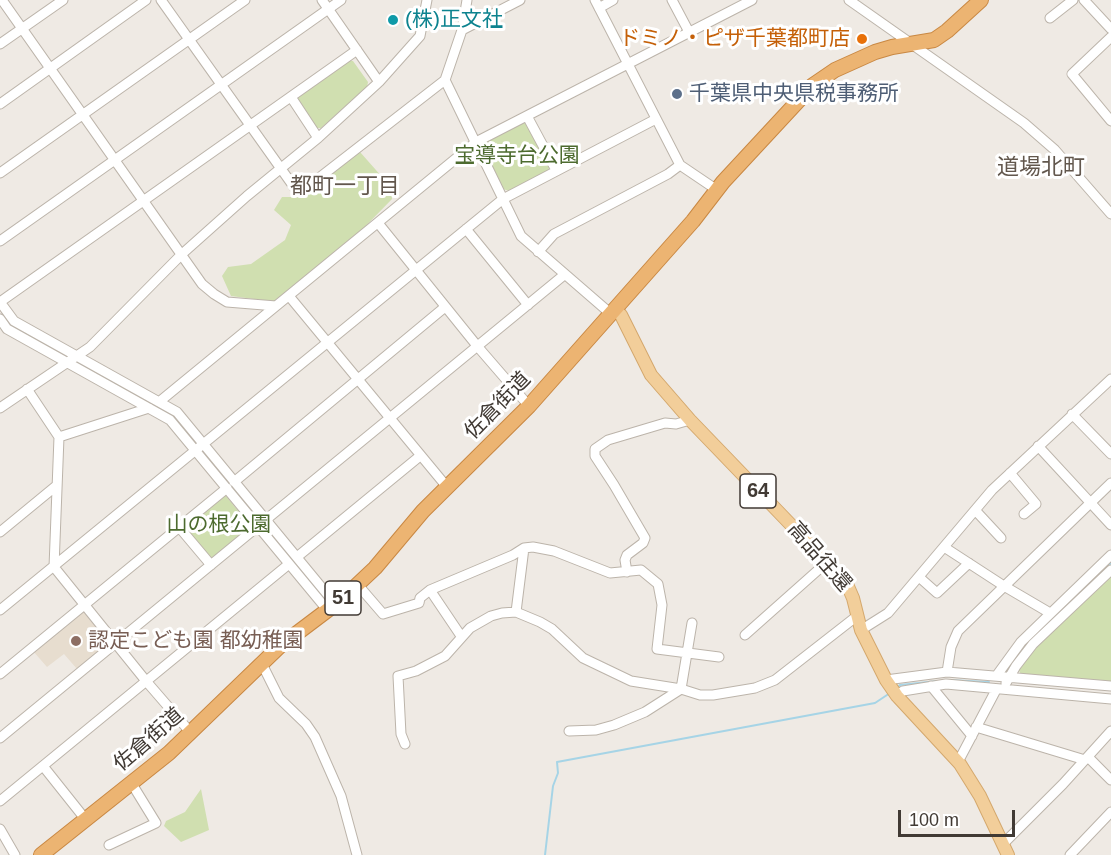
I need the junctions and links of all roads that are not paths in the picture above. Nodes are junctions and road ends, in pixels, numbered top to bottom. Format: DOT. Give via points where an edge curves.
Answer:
graph roads {
  1 [pos="2,0"];
  2 [pos="63,0"];
  3 [pos="147,0"];
  4 [pos="161,0"];
  5 [pos="245,0"];
  6 [pos="322,0"];
  7 [pos="340,0"];
  8 [pos="427,0"];
  9 [pos="467,0"];
  10 [pos="519,0"];
  11 [pos="613,0"];
  12 [pos="672,0"];
  13 [pos="752,0"];
  14 [pos="849,0"];
  15 [pos="981,0"];
  16 [pos="1073,0"];
  17 [pos="1084,0"];
  18 [pos="597,4"];
  19 [pos="328,9"];
  20 [pos="1050,18"];
  21 [pos="22,28"];
  22 [pos="1111,29"];
  23 [pos="462,30"];
  24 [pos="689,32"];
  25 [pos="1111,37"];
  26 [pos="189,39"];
  27 [pos="0,44"];
  28 [pos="914,44"];
  29 [pos="357,50"];
  30 [pos="628,64"];
  31 [pos="50,68"];
  32 [pos="445,80"];
  33 [pos="379,82"];
  34 [pos="221,85"];
  35 [pos="291,97"];
  36 [pos="0,104"];
  37 [pos="1109,115"];
  38 [pos="82,116"];
  39 [pos="527,116"];
  40 [pos="656,119"];
  41 [pos="250,126"];
  42 [pos="318,138"];
  43 [pos="476,142"];
  44 [pos="115,160"];
  45 [pos="680,165"];
  46 [pos="281,169"];
  47 [pos="556,170"];
  48 [pos="0,173"];
  49 [pos="717,190"];
  50 [pos="503,199"];
  51 [pos="144,200"];
  52 [pos="1111,214"];
  53 [pos="378,223"];
  54 [pos="466,229"];
  55 [pos="0,241"];
  56 [pos="538,252"];
  57 [pos="182,254"];
  58 [pos="416,269"];
  59 [pos="564,275"];
  60 [pos="289,296"];
  61 [pos="0,302"];
  62 [pos="528,305"];
  63 [pos="276,306"];
  64 [pos="446,307"];
  65 [pos="611,311"];
  66 [pos="0,319"];
  67 [pos="327,342"];
  68 [pos="478,346"];
  69 [pos="76,356"];
  70 [pos="67,362"];
  71 [pos="358,380"];
  72 [pos="1109,385"];
  73 [pos="27,389"];
  74 [pos="159,402"];
  75 [pos="529,406"];
  76 [pos="0,408"];
  77 [pos="149,408"];
  78 [pos="1072,414"];
  79 [pos="389,419"];
  80 [pos="690,420"];
  81 [pos="59,437"];
  82 [pos="1038,446"];
  83 [pos="199,447"];
  84 [pos="1111,454"];
  85 [pos="420,456"];
  86 [pos="1010,473"];
  87 [pos="1111,484"];
  88 [pos="231,485"];
  89 [pos="56,486"];
  90 [pos="447,487"];
  91 [pos="1090,502"];
  92 [pos="975,510"];
  93 [pos="1024,514"];
  94 [pos="262,523"];
  95 [pos="1111,525"];
  96 [pos="179,527"];
  97 [pos="0,532"];
  98 [pos="1001,538"];
  99 [pos="944,547"];
  100 [pos="524,548"];
  101 [pos="1111,555"];
  102 [pos="293,561"];
  103 [pos="826,563"];
  104 [pos="969,563"];
  105 [pos="211,565"];
  106 [pos="54,567"];
  107 [pos="1111,570"];
  108 [pos="627,572"];
  109 [pos="919,577"];
  110 [pos="358,585"];
  111 [pos="1004,586"];
  112 [pos="430,590"];
  113 [pos="85,605"];
  114 [pos="332,607"];
  115 [pos="0,610"];
  116 [pos="516,612"];
  117 [pos="1050,613"];
  118 [pos="857,616"];
  119 [pos="692,622"];
  120 [pos="861,630"];
  121 [pos="745,635"];
  122 [pos="461,636"];
  123 [pos="115,643"];
  124 [pos="687,653"];
  125 [pos="719,657"];
  126 [pos="262,664"];
  127 [pos="947,672"];
  128 [pos="0,674"];
  129 [pos="997,675"];
  130 [pos="1009,678"];
  131 [pos="886,680"];
  132 [pos="146,681"];
  133 [pos="931,686"];
  134 [pos="1111,686"];
  135 [pos="681,689"];
  136 [pos="999,690"];
  137 [pos="897,696"];
  138 [pos="1111,699"];
  139 [pos="569,731"];
  140 [pos="1111,731"];
  141 [pos="974,732"];
  142 [pos="191,733"];
  143 [pos="0,738"];
  144 [pos="405,744"];
  145 [pos="1087,759"];
  146 [pos="958,762"];
  147 [pos="43,766"];
  148 [pos="1111,780"];
  149 [pos="132,784"];
  150 [pos="0,801"];
  151 [pos="1111,812"];
  152 [pos="86,820"];
  153 [pos="0,829"];
  154 [pos="109,845"];
  155 [pos="1005,849"];
  156 [pos="15,855"];
  157 [pos="41,855"];
  158 [pos="357,855"];
  159 [pos="1070,855"];
  1 -- 21 [label="street"];
  2 -- 21 [label="street"];
  3 -- 31 [label="street"];
  4 -- 26 [label="street"];
  5 -- 26 [label="street"];
  6 -- 19 [label="street"];
  7 -- 19 [label="street"];
  8 -- 33 [label="street" via="420,36"];
  9 -- 23 [label="street"];
  10 -- 23 [label="street"];
  11 -- 18 [label="street"];
  12 -- 24 [label="street"];
  13 -- 24 [label="street"];
  14 -- 28 [label="street"];
  15 -- 28 [label="highway, 佐倉街道 / 51" via="941,36"];
  16 -- 20 [label="street"];
  17 -- 22 [label="street"];
  18 -- 30 [label="street"];
  19 -- 29 [label="street"];
  19 -- 34 [label="street"];
  21 -- 27 [label="street"];
  21 -- 31 [label="street"];
  23 -- 32 [label="street"];
  24 -- 30 [label="street"];
  25 -- 37 [label="street" via="1072,74"];
  26 -- 34 [label="street"];
  26 -- 38 [label="street"];
  28 -- 49 [label="highway, 佐倉街道 / 51" via="875,52 819,80"];
  28 -- 52 [label="street" via="1024,123 1055,150"];
  29 -- 33 [label="street"];
  29 -- 35 [label="street"];
  30 -- 39 [label="street"];
  30 -- 40 [label="street"];
  31 -- 36 [label="street"];
  31 -- 38 [label="street"];
  32 -- 43 [label="street"];
  32 -- 46 [label="street" via="306,188 294,187"];
  33 -- 42 [label="street"];
  34 -- 41 [label="street"];
  34 -- 44 [label="street"];
  35 -- 41 [label="street"];
  35 -- 42 [label="street"];
  38 -- 44 [label="street"];
  38 -- 48 [label="street"];
  39 -- 43 [label="street"];
  39 -- 47 [label="street"];
  40 -- 45 [label="street"];
  40 -- 47 [label="street"];
  41 -- 46 [label="street"];
  41 -- 51 [label="street"];
  42 -- 46 [label="street"];
  43 -- 50 [label="street"];
  43 -- 53 [label="street"];
  44 -- 51 [label="street"];
  44 -- 55 [label="street"];
  45 -- 49 [label="street"];
  45 -- 56 [label="street" via="554,234"];
  46 -- 57 [label="street"];
  47 -- 50 [label="street"];
  49 -- 65 [label="highway, 佐倉街道 / 51"];
  50 -- 54 [label="street"];
  50 -- 56 [label="street" via="521,236"];
  51 -- 57 [label="street"];
  51 -- 61 [label="street"];
  53 -- 58 [label="street"];
  53 -- 60 [label="street"];
  54 -- 58 [label="street"];
  54 -- 62 [label="street"];
  56 -- 59 [label="street"];
  57 -- 63 [label="street" via="202,284 227,302"];
  57 -- 69 [label="street" via="90,347"];
  58 -- 64 [label="street"];
  58 -- 67 [label="street"];
  59 -- 62 [label="street"];
  59 -- 65 [label="street"];
  60 -- 63 [label="street"];
  60 -- 67 [label="street"];
  61 -- 69 [label="street" via="14,321"];
  62 -- 68 [label="street"];
  63 -- 74 [label="street"];
  64 -- 68 [label="street"];
  64 -- 71 [label="street"];
  65 -- 75 [label="highway, 佐倉街道 / 51"];
  65 -- 80 [label="main road, 高品往還 / 64" via="621,315 646,369"];
  66 -- 70 [label="street" via="7,329"];
  67 -- 71 [label="street"];
  67 -- 83 [label="street"];
  68 -- 75 [label="street"];
  68 -- 79 [label="street"];
  69 -- 70 [label="street"];
  69 -- 74 [label="street"];
  70 -- 73 [label="street"];
  70 -- 77 [label="street"];
  71 -- 79 [label="street"];
  71 -- 88 [label="street"];
  72 -- 78 [label="street"];
  73 -- 76 [label="street"];
  73 -- 81 [label="street"];
  74 -- 83 [label="street" via="177,412"];
  75 -- 90 [label="highway, 佐倉街道 / 51"];
  77 -- 81 [label="street"];
  77 -- 83 [label="street" via="170,420"];
  78 -- 82 [label="street"];
  78 -- 84 [label="street"];
  79 -- 85 [label="street"];
  79 -- 94 [label="street"];
  80 -- 103 [label="main road, 高品往還 / 64"];
  80 -- 108 [label="street" via="665,423 608,440 595,449 595,456 645,538 627,555"];
  81 -- 89 [label="street"];
  82 -- 86 [label="street"];
  82 -- 91 [label="street"];
  83 -- 88 [label="street"];
  83 -- 106 [label="street"];
  85 -- 90 [label="street"];
  85 -- 102 [label="street"];
  86 -- 92 [label="street"];
  86 -- 93 [label="street" via="1036,504"];
  87 -- 91 [label="street"];
  88 -- 94 [label="street"];
  88 -- 96 [label="street"];
  89 -- 97 [label="street"];
  89 -- 106 [label="street"];
  90 -- 110 [label="highway, 佐倉街道 / 51"];
  91 -- 95 [label="street"];
  91 -- 111 [label="street"];
  92 -- 98 [label="street"];
  92 -- 99 [label="street"];
  94 -- 102 [label="street"];
  94 -- 105 [label="street"];
  96 -- 105 [label="street"];
  96 -- 113 [label="street"];
  99 -- 104 [label="street"];
  99 -- 109 [label="street"];
  100 -- 108 [label="street" via="554,551 610,573"];
  100 -- 112 [label="street"];
  100 -- 116 [label="street"];
  101 -- 117 [label="street"];
  102 -- 114 [label="street" via="332,600"];
  102 -- 132 [label="street"];
  103 -- 118 [label="main road, 高品往還 / 64" via="846,582"];
  103 -- 121 [label="street"];
  104 -- 109 [label="street" via="937,592"];
  104 -- 111 [label="street"];
  105 -- 123 [label="street"];
  106 -- 113 [label="street"];
  106 -- 115 [label="street"];
  107 -- 130 [label="street" via="1033,644"];
  108 -- 124 [label="street" via="641,570 658,584 662,605 657,649"];
  109 -- 120 [label="street" via="888,613"];
  110 -- 112 [label="street" via="383,614 419,603"];
  110 -- 114 [label="highway, 佐倉街道 / 51"];
  111 -- 117 [label="street"];
  111 -- 127 [label="street" via="958,631"];
  112 -- 122 [label="street"];
  113 -- 123 [label="street"];
  113 -- 128 [label="street"];
  114 -- 126 [label="highway, 佐倉街道 / 51"];
  116 -- 122 [label="street" via="490,616"];
  116 -- 135 [label="street" via="552,629 582,658 602,668 631,681"];
  117 -- 129 [label="street" via="1021,642"];
  118 -- 120 [label="main road, 高品往還 / 64"];
  118 -- 135 [label="street" via="775,680 719,695"];
  119 -- 124 [label="street"];
  120 -- 131 [label="main road, 高品往還 / 64"];
  122 -- 144 [label="street" via="445,656 398,676"];
  123 -- 132 [label="street"];
  123 -- 143 [label="street"];
  124 -- 125 [label="street"];
  124 -- 135 [label="street"];
  126 -- 142 [label="highway, 佐倉街道 / 51"];
  126 -- 158 [label="street" via="279,698 315,737 342,796"];
  127 -- 129 [label="street"];
  127 -- 131 [label="street"];
  129 -- 130 [label="street"];
  130 -- 134 [label="street"];
  130 -- 136 [label="street"];
  131 -- 137 [label="main road, 64"];
  132 -- 142 [label="street"];
  132 -- 147 [label="street"];
  133 -- 136 [label="street"];
  133 -- 137 [label="street" via="903,691"];
  133 -- 141 [label="street"];
  135 -- 139 [label="street" via="645,712 614,725"];
  136 -- 138 [label="street"];
  136 -- 141 [label="street"];
  137 -- 146 [label="main road, 64"];
  140 -- 145 [label="street"];
  141 -- 145 [label="street"];
  141 -- 146 [label="street"];
  142 -- 149 [label="highway, 佐倉街道 / 51"];
  145 -- 148 [label="street"];
  145 -- 155 [label="street"];
  146 -- 155 [label="main road, 64" via="980,796"];
  147 -- 150 [label="street"];
  147 -- 152 [label="street"];
  149 -- 152 [label="highway, 佐倉街道 / 51"];
  149 -- 154 [label="street" via="156,823"];
  151 -- 159 [label="street"];
  152 -- 157 [label="highway, 佐倉街道 / 51"];
  153 -- 156 [label="street"];
}
